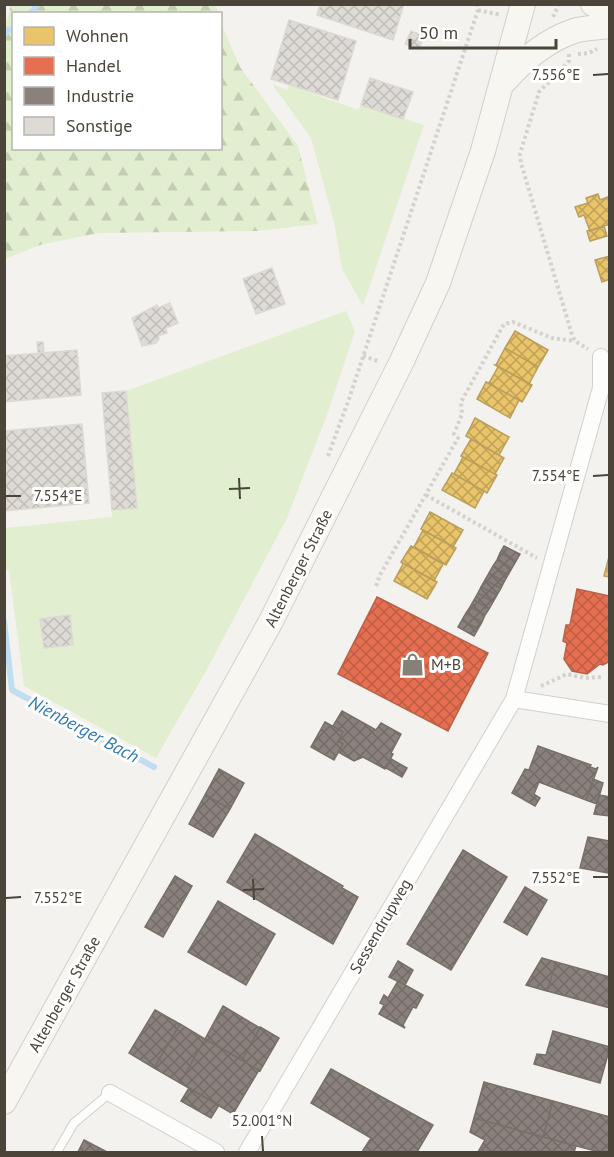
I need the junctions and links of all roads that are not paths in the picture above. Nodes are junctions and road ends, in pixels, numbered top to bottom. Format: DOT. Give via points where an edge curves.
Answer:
graph roads {
  1 [pos="523,4"];
  2 [pos="593,4"];
  3 [pos="609,13"];
  4 [pos="609,26"];
  5 [pos="503,82"];
  6 [pos="601,357"];
  7 [pos="514,699"];
  8 [pos="609,714"];
  9 [pos="110,1093"];
  10 [pos="4,1102"];
  11 [pos="57,1152"];
  12 [pos="216,1152"];
  13 [pos="247,1152"];
  1 -- 5 [label="main road, Altenberger Straße"];
  2 -- 3 [label="main road"];
  4 -- 5 [label="main road" via="559,37 539,49"];
  5 -- 10 [label="main road, Altenberger Straße" via="438,282 399,368 254,652"];
  6 -- 7 [label="street, Sessendrupweg" via="601,388"];
  7 -- 8 [label="street"];
  7 -- 13 [label="street, Sessendrupweg"];
  9 -- 11 [label="lane" via="74,1123"];
  9 -- 12 [label="street"];
}
